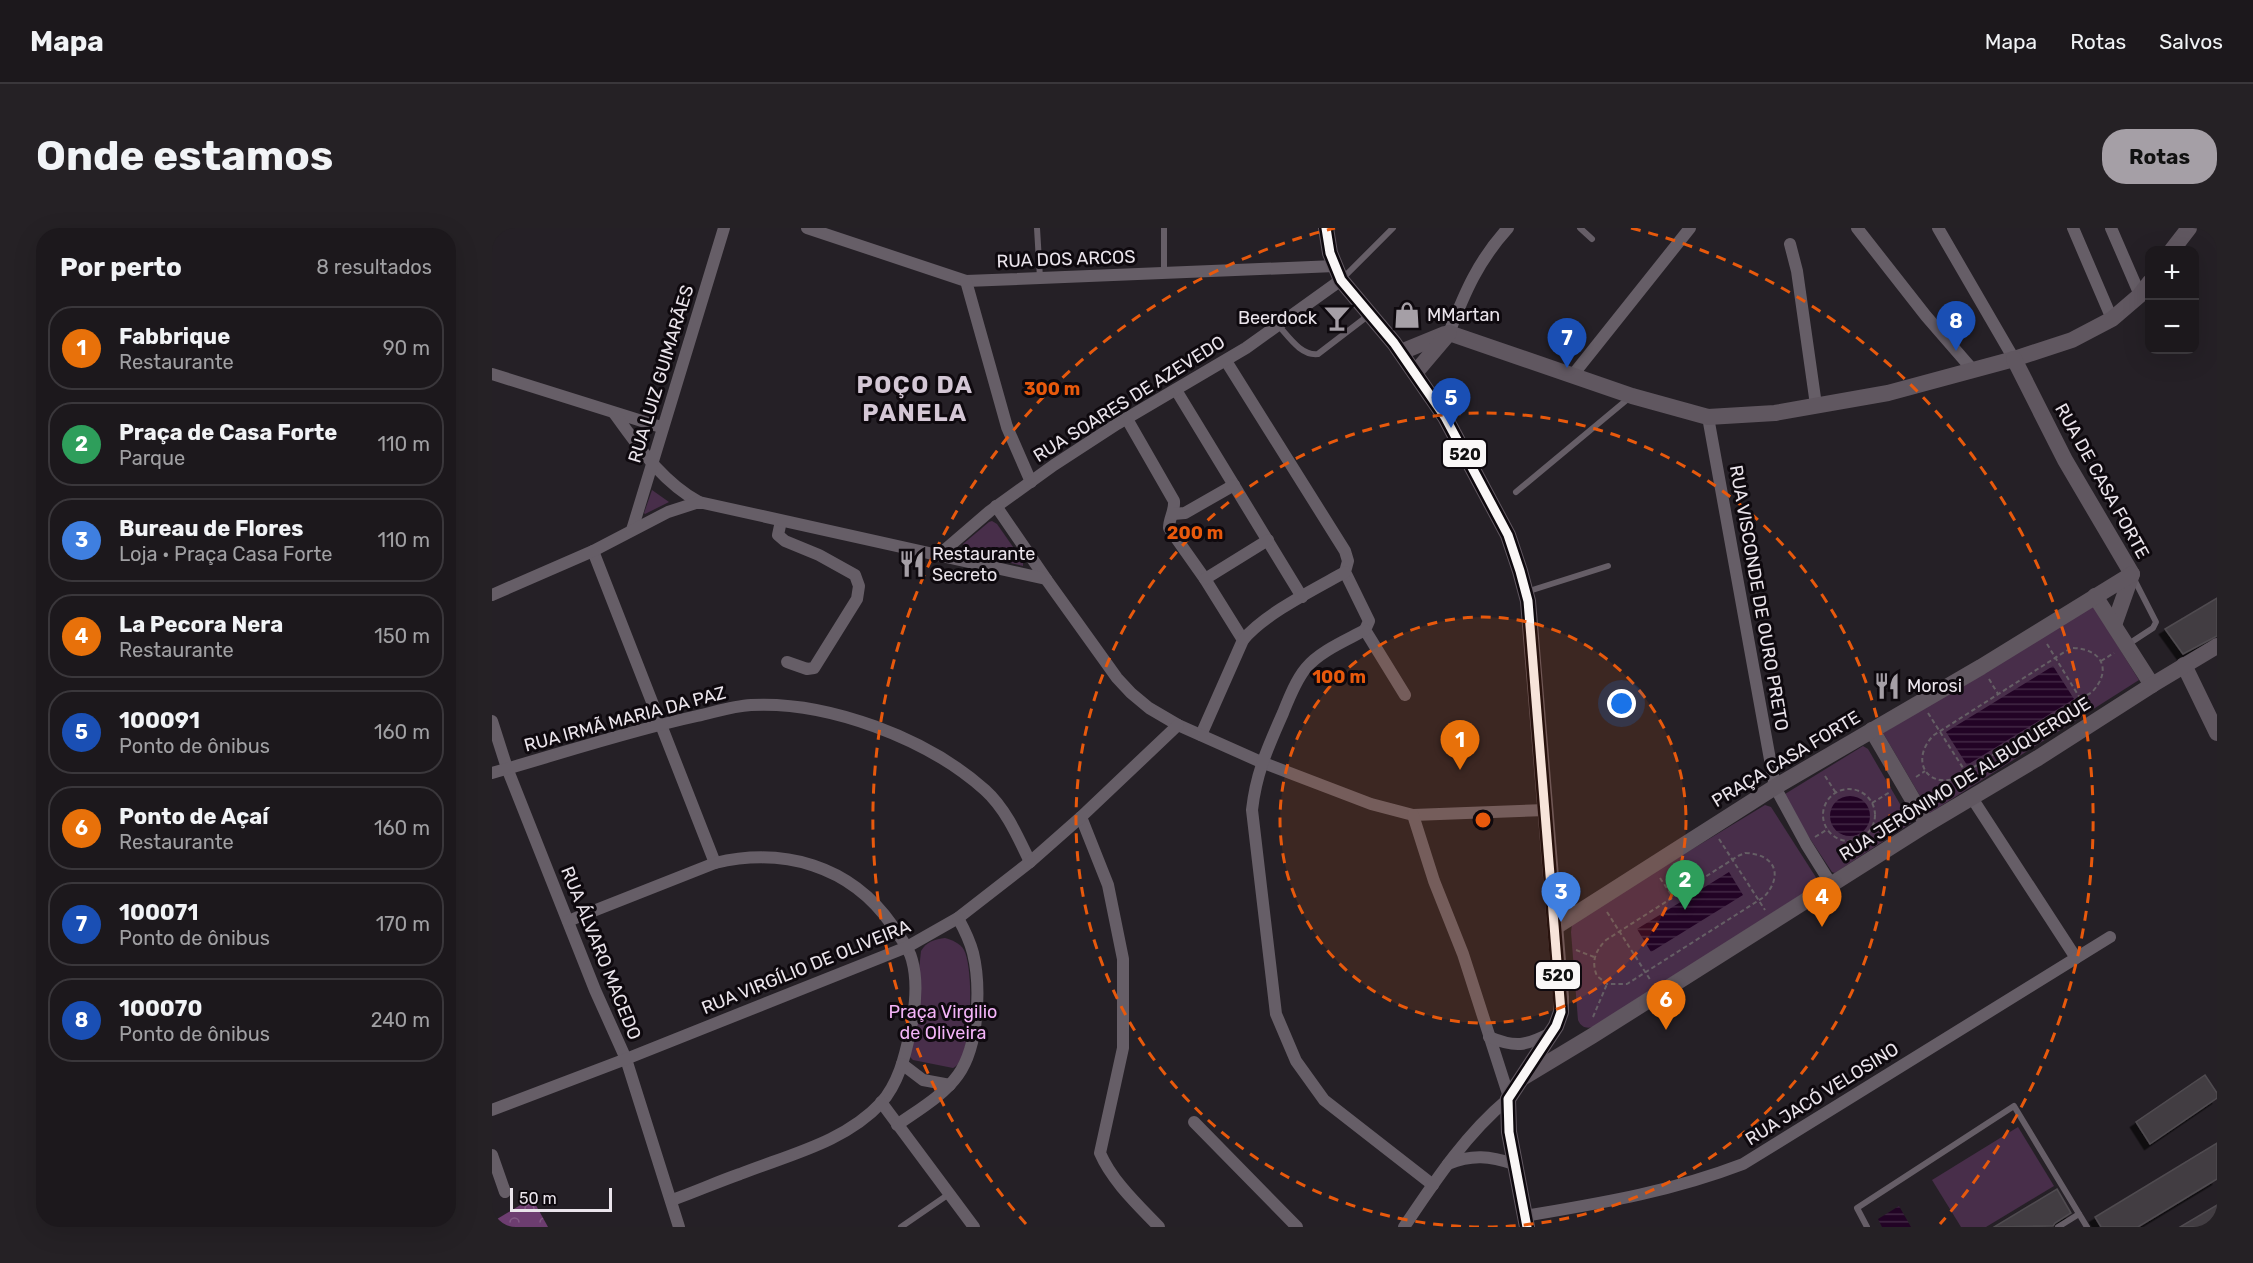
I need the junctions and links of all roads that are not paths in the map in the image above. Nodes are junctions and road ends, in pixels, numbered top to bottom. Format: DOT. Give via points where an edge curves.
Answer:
graph roads {
  1 [pos="724,228"];
  2 [pos="807,228"];
  3 [pos="1038,228"];
  4 [pos="1164,228"];
  5 [pos="1326,228"];
  6 [pos="1393,228"];
  7 [pos="1508,228"];
  8 [pos="1580,228"];
  9 [pos="1690,228"];
  10 [pos="1857,228"];
  11 [pos="1938,228"];
  12 [pos="2073,228"];
  13 [pos="2111,228"];
  14 [pos="2189,228"];
  15 [pos="1592,239"];
  16 [pos="1790,244"];
  17 [pos="2175,246"];
  18 [pos="1164,273"];
  19 [pos="1338,273"];
  20 [pos="1040,278"];
  21 [pos="966,281"];
  22 [pos="2145,288"];
  23 [pos="1370,315"];
  24 [pos="2112,319"];
  25 [pos="1278,325"];
  26 [pos="1449,333"];
  27 [pos="1401,352"];
  28 [pos="2014,359"];
  29 [pos="1226,361"];
  30 [pos="1972,369"];
  31 [pos="1415,373"];
  32 [pos="492,374"];
  33 [pos="1572,376"];
  34 [pos="1176,390"];
  35 [pos="1632,396"];
  36 [pos="1816,405"];
  37 [pos="614,412"];
  38 [pos="1708,417"];
  39 [pos="1127,419"];
  40 [pos="661,428"];
  41 [pos="653,465"];
  42 [pos="1031,482"];
  43 [pos="1234,485"];
  44 [pos="1516,492"];
  45 [pos="699,502"];
  46 [pos="996,506"];
  47 [pos="1173,514"];
  48 [pos="781,521"];
  49 [pos="632,530"];
  50 [pos="1268,540"];
  51 [pos="593,551"];
  52 [pos="940,554"];
  53 [pos="1608,566"];
  54 [pos="1345,572"];
  55 [pos="2132,574"];
  56 [pos="1046,579"];
  57 [pos="1204,579"];
  58 [pos="1526,592"];
  59 [pos="492,595"];
  60 [pos="2096,596"];
  61 [pos="1302,597"];
  62 [pos="2114,626"];
  63 [pos="1365,630"];
  64 [pos="1243,640"];
  65 [pos="2127,645"];
  66 [pos="2217,646"];
  67 [pos="787,662"];
  68 [pos="2184,665"];
  69 [pos="2152,685"];
  70 [pos="1405,695"];
  71 [pos="492,721"];
  72 [pos="659,724"];
  73 [pos="1178,724"];
  74 [pos="1872,730"];
  75 [pos="2217,733"];
  76 [pos="1201,735"];
  77 [pos="1261,762"];
  78 [pos="507,768"];
  79 [pos="492,773"];
  80 [pos="1775,787"];
  81 [pos="1975,796"];
  82 [pos="1546,810"];
  83 [pos="1413,815"];
  84 [pos="1081,817"];
  85 [pos="1927,824"];
  86 [pos="1030,862"];
  87 [pos="715,863"];
  88 [pos="1831,884"];
  89 [pos="958,918"];
  90 [pos="568,921"];
  91 [pos="1557,926"];
  92 [pos="2110,937"];
  93 [pos="908,948"];
  94 [pos="2076,958"];
  95 [pos="1552,1033"];
  96 [pos="1489,1037"];
  97 [pos="626,1059"];
  98 [pos="902,1064"];
  99 [pos="1521,1078"];
  100 [pos="950,1085"];
  101 [pos="1509,1098"];
  102 [pos="881,1102"];
  103 [pos="492,1110"];
  104 [pos="1194,1122"];
  105 [pos="897,1125"];
  106 [pos="492,1155"];
  107 [pos="1447,1164"];
  108 [pos="1514,1164"];
  109 [pos="1432,1185"];
  110 [pos="505,1192"];
  111 [pos="950,1194"];
  112 [pos="672,1200"];
  113 [pos="2079,1214"];
  114 [pos="1526,1221"];
  115 [pos="680,1227"];
  116 [pos="901,1227"];
  117 [pos="974,1227"];
  118 [pos="1159,1227"];
  119 [pos="1297,1227"];
  120 [pos="1404,1227"];
  121 [pos="1867,1227"];
  122 [pos="2058,1227"];
  123 [pos="2087,1227"];
  1 -- 40 [label="street, RUA LUIZ GUIMARÃES"];
  2 -- 21 [label="street, RUA DOS ARCOS"];
  3 -- 20 [label="lane"];
  4 -- 18 [label="lane"];
  5 -- 19 [label="street"];
  6 -- 19 [label="lane"];
  7 -- 26 [label="street" via="1479,263"];
  8 -- 15 [label="lane"];
  9 -- 33 [label="street"];
  10 -- 30 [label="street"];
  11 -- 28 [label="street"];
  12 -- 24 [label="street"];
  13 -- 22 [label="street"];
  14 -- 17 [label="street"];
  16 -- 36 [label="street"];
  18 -- 19 [label="street, RUA DOS ARCOS"];
  18 -- 20 [label="street, RUA DOS ARCOS"];
  19 -- 23 [label="street"];
  19 -- 25 [label="street, RUA SOARES DE AZEVEDO"];
  20 -- 21 [label="street, RUA DOS ARCOS"];
  21 -- 42 [label="street" via="1007,427"];
  22 -- 24 [label="street"];
  23 -- 25 [label="lane" via="1318,354 1311,355 1301,350"];
  23 -- 27 [label="street"];
  24 -- 28 [label="street" via="2072,340"];
  25 -- 29 [label="street, RUA SOARES DE AZEVEDO"];
  26 -- 27 [label="street"];
  26 -- 31 [label="street"];
  26 -- 33 [label="street"];
  27 -- 31 [label="street"];
  28 -- 30 [label="street"];
  28 -- 55 [label="street, RUA DE CASA FORTE" via="2065,460"];
  29 -- 34 [label="street, RUA SOARES DE AZEVEDO"];
  29 -- 54 [label="street" via="1345,551"];
  30 -- 36 [label="street" via="1888,393"];
  31 -- 58 [label="street" via="1445,417 1508,535"];
  32 -- 37 [label="street"];
  33 -- 35 [label="street"];
  34 -- 39 [label="street, RUA SOARES DE AZEVEDO"];
  34 -- 43 [label="street"];
  35 -- 38 [label="street"];
  35 -- 44 [label="lane"];
  36 -- 38 [label="street" via="1775,414"];
  37 -- 40 [label="street"];
  37 -- 41 [label="street"];
  38 -- 80 [label="street, RUA VISCONDE DE OURO PRETO"];
  39 -- 42 [label="street, RUA SOARES DE AZEVEDO"];
  39 -- 47 [label="street" via="1174,501"];
  40 -- 41 [label="street, RUA LUIZ GUIMARÃES"];
  41 -- 45 [label="street" via="672,485"];
  41 -- 49 [label="street, RUA LUIZ GUIMARÃES"];
  42 -- 46 [label="street, RUA SOARES DE AZEVEDO"];
  43 -- 47 [label="street" via="1185,513"];
  43 -- 50 [label="street"];
  45 -- 48 [label="street"];
  45 -- 49 [label="street"];
  46 -- 52 [label="street, RUA SOARES DE AZEVEDO"];
  46 -- 56 [label="street"];
  47 -- 57 [label="street" via="1169,528"];
  48 -- 52 [label="street"];
  48 -- 67 [label="street" via="778,535 785,541 855,575 860,586 857,599 814,668"];
  49 -- 51 [label="street"];
  50 -- 57 [label="street"];
  50 -- 61 [label="street"];
  51 -- 59 [label="street"];
  51 -- 72 [label="street"];
  52 -- 56 [label="street"];
  53 -- 58 [label="lane"];
  54 -- 61 [label="street"];
  54 -- 63 [label="street" via="1369,621"];
  55 -- 60 [label="street, PRAÇA CASA FORTE"];
  55 -- 62 [label="street, RUA DE CASA FORTE"];
  55 -- 65 [label="lane" via="2156,622"];
  56 -- 73 [label="street" via="1117,678 1149,708"];
  57 -- 64 [label="street"];
  58 -- 82 [label="street"];
  60 -- 62 [label="street"];
  60 -- 74 [label="street, PRAÇA CASA FORTE"];
  61 -- 64 [label="street" via="1251,630"];
  62 -- 65 [label="street"];
  63 -- 70 [label="street"];
  63 -- 77 [label="street" via="1307,667"];
  64 -- 76 [label="street"];
  65 -- 69 [label="street"];
  66 -- 68 [label="street, RUA JERÔNIMO DE ALBUQUERQUE"];
  68 -- 69 [label="street, RUA JERÔNIMO DE ALBUQUERQUE"];
  68 -- 75 [label="street"];
  69 -- 81 [label="street, RUA JERÔNIMO DE ALBUQUERQUE"];
  71 -- 78 [label="street, RUA ÁLVARO MACEDO"];
  72 -- 78 [label="street, RUA IRMÃ MARIA DA PAZ"];
  72 -- 86 [label="street, RUA IRMÃ MARIA DA PAZ" via="750,705 815,708 874,726 938,756 986,790 1012,824"];
  72 -- 87 [label="street"];
  73 -- 76 [label="street"];
  73 -- 84 [label="street, RUA VIRGÍLIO DE OLIVEIRA"];
  74 -- 80 [label="street, PRAÇA CASA FORTE"];
  74 -- 85 [label="street"];
  76 -- 77 [label="street"];
  77 -- 83 [label="street" via="1371,804"];
  77 -- 109 [label="street" via="1252,810 1276,1014 1296,1061 1324,1100"];
  78 -- 79 [label="street, RUA IRMÃ MARIA DA PAZ"];
  78 -- 90 [label="street, RUA ÁLVARO MACEDO"];
  80 -- 88 [label="street, RUA VISCONDE DE OURO PRETO"];
  80 -- 91 [label="street, PRAÇA CASA FORTE"];
  81 -- 85 [label="street, RUA JERÔNIMO DE ALBUQUERQUE"];
  81 -- 94 [label="street"];
  82 -- 83 [label="street"];
  82 -- 91 [label="street"];
  83 -- 96 [label="street"];
  84 -- 86 [label="street, RUA VIRGÍLIO DE OLIVEIRA"];
  84 -- 118 [label="street" via="1108,885 1123,959 1123,1048 1100,1153 1129,1195"];
  85 -- 88 [label="street, RUA JERÔNIMO DE ALBUQUERQUE"];
  86 -- 89 [label="street, RUA VIRGÍLIO DE OLIVEIRA"];
  87 -- 90 [label="street"];
  87 -- 93 [label="street" via="776,857 802,861 846,879 880,910"];
  88 -- 99 [label="street, RUA JERÔNIMO DE ALBUQUERQUE"];
  89 -- 93 [label="street, RUA VIRGÍLIO DE OLIVEIRA"];
  89 -- 100 [label="street" via="973,952 976,1020 969,1050"];
  90 -- 97 [label="street, RUA ÁLVARO MACEDO"];
  91 -- 95 [label="street" via="1561,1012"];
  92 -- 94 [label="street, RUA JACÓ VELOSINO"];
  93 -- 97 [label="street, RUA VIRGÍLIO DE OLIVEIRA"];
  93 -- 98 [label="street" via="914,967 914,1009"];
  94 -- 114 [label="street, RUA JACÓ VELOSINO" via="1743,1164 1686,1184"];
  95 -- 96 [label="street" via="1517,1046"];
  95 -- 99 [label="street"];
  96 -- 101 [label="street"];
  97 -- 103 [label="street, RUA VIRGÍLIO DE OLIVEIRA"];
  97 -- 112 [label="street, RUA ÁLVARO MACEDO"];
  98 -- 100 [label="street" via="923,1080"];
  98 -- 102 [label="street"];
  99 -- 101 [label="street"];
  100 -- 105 [label="street"];
  101 -- 107 [label="street"];
  101 -- 108 [label="street"];
  102 -- 105 [label="street"];
  102 -- 112 [label="street" via="864,1118 823,1142"];
  104 -- 119 [label="street"];
  105 -- 111 [label="street"];
  106 -- 110 [label="street"];
  107 -- 108 [label="street" via="1478,1156"];
  107 -- 109 [label="street"];
  108 -- 114 [label="street"];
  109 -- 120 [label="street"];
  111 -- 116 [label="lane"];
  111 -- 117 [label="street"];
  112 -- 115 [label="street, RUA ÁLVARO MACEDO"];
  113 -- 121 [label="lane" via="2014,1106 1857,1208"];
  113 -- 122 [label="lane"];
  113 -- 123 [label="lane"];
}
